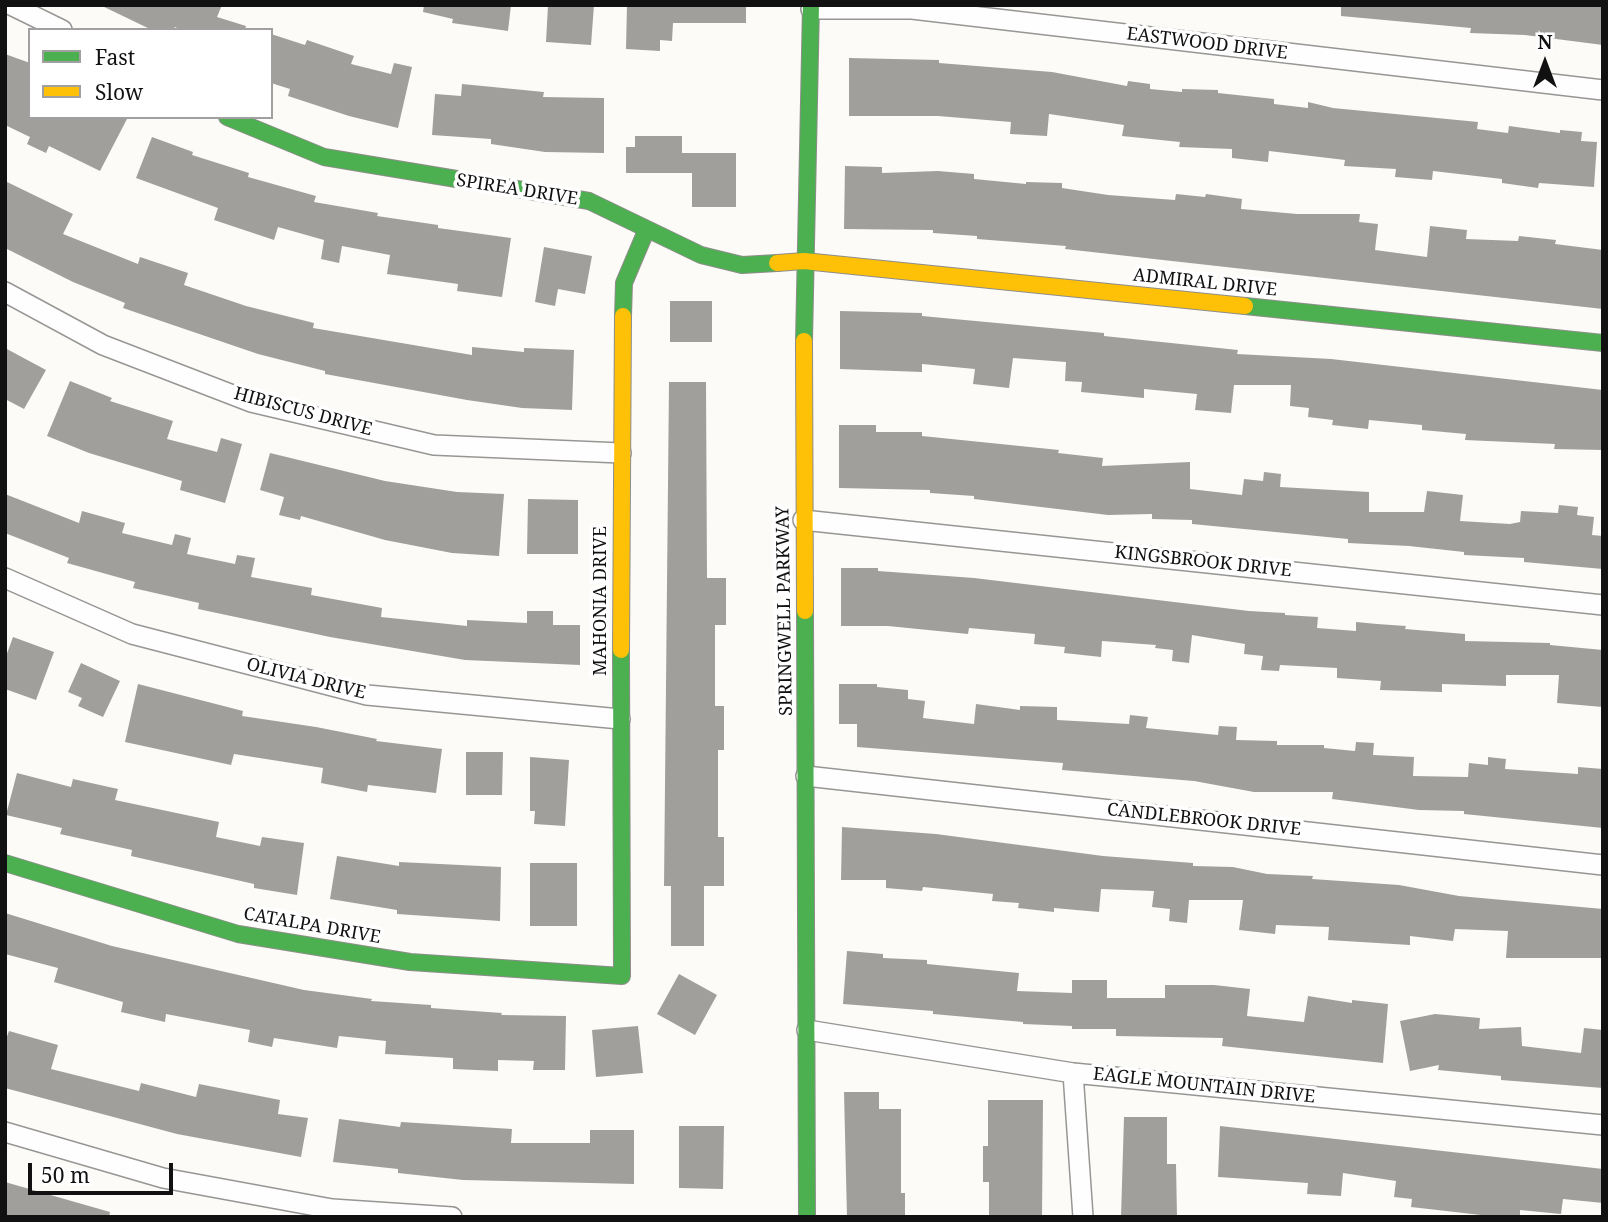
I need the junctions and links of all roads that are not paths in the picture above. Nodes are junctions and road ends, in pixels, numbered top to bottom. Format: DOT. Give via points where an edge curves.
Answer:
graph roads {
  1 [pos="11,5"];
  2 [pos="811,7"];
  3 [pos="58,28"];
  4 [pos="1603,90"];
  5 [pos="232,119"];
  6 [pos="646,231"];
  7 [pos="804,261"];
  8 [pos="5,292"];
  9 [pos="1603,343"];
  10 [pos="621,453"];
  11 [pos="803,520"];
  12 [pos="5,578"];
  13 [pos="1603,605"];
  14 [pos="621,719"];
  15 [pos="806,776"];
  16 [pos="5,863"];
  17 [pos="1603,865"];
  18 [pos="622,976"];
  19 [pos="807,1030"];
  20 [pos="1073,1073"];
  21 [pos="1603,1125"];
  22 [pos="5,1132"];
  23 [pos="452,1217"];
  24 [pos="807,1217"];
  25 [pos="1083,1217"];
  1 -- 3 [label="street"];
  2 -- 4 [label="street, EASTWOOD DRIVE" via="912,9"];
  2 -- 7 [label="street, SPRINGWELL PARKWAY"];
  5 -- 6 [label="street, SPIREA DRIVE" via="324,158 589,201"];
  6 -- 7 [label="street, SPIREA DRIVE" via="701,255 742,265"];
  6 -- 10 [label="street, MAHONIA DRIVE" via="624,283"];
  7 -- 9 [label="street, ADMIRAL DRIVE"];
  7 -- 11 [label="street, SPRINGWELL PARKWAY"];
  8 -- 10 [label="street, HIBISCUS DRIVE" via="103,345 251,402 434,445"];
  10 -- 14 [label="street, MAHONIA DRIVE"];
  11 -- 13 [label="street, KINGSBROOK DRIVE"];
  11 -- 15 [label="street, SPRINGWELL PARKWAY"];
  12 -- 14 [label="street, OLIVIA DRIVE" via="132,634 367,695"];
  14 -- 18 [label="street, MAHONIA DRIVE"];
  15 -- 17 [label="street, CANDLEBROOK DRIVE"];
  15 -- 19 [label="street, SPRINGWELL PARKWAY"];
  16 -- 18 [label="street, CATALPA DRIVE" via="238,934 410,962"];
  19 -- 20 [label="street, EAGLE MOUNTAIN DRIVE"];
  19 -- 24 [label="street, SPRINGWELL PARKWAY"];
  20 -- 21 [label="street, EAGLE MOUNTAIN DRIVE"];
  20 -- 25 [label="street"];
  22 -- 23 [label="street" via="163,1178 332,1209"];
}
